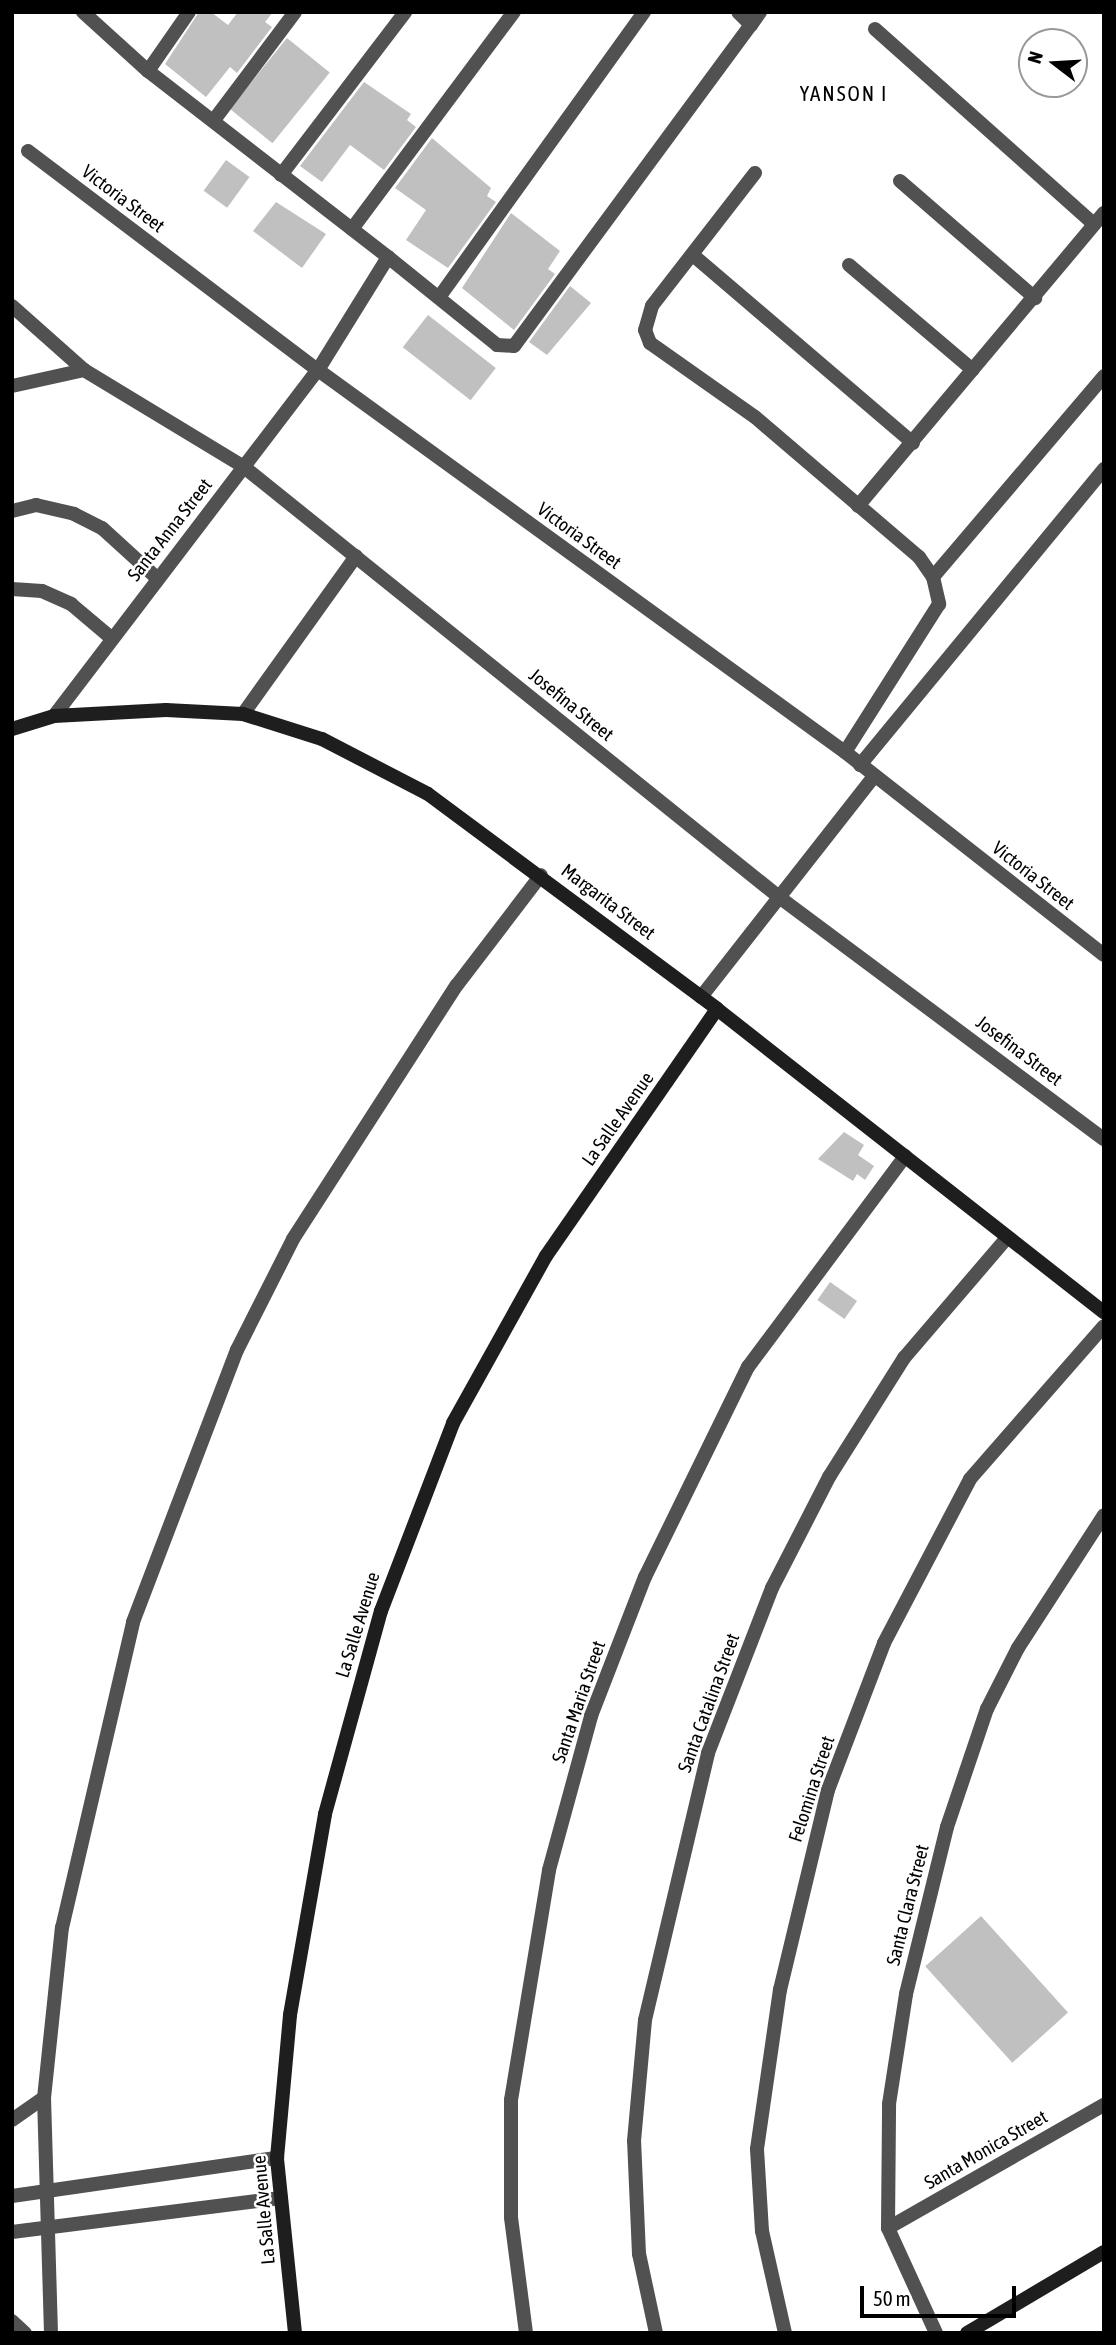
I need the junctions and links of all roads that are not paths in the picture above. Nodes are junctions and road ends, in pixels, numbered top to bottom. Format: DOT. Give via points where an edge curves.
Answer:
graph roads {
  1 [pos="83,12"];
  2 [pos="189,12"];
  3 [pos="295,12"];
  4 [pos="405,12"];
  5 [pos="514,12"];
  6 [pos="644,12"];
  7 [pos="738,12"];
  8 [pos="760,12"];
  9 [pos="751,25"];
  10 [pos="875,29"];
  11 [pos="148,72"];
  12 [pos="214,120"];
  13 [pos="29,151"];
  14 [pos="755,173"];
  15 [pos="281,175"];
  16 [pos="900,181"];
  17 [pos="1099,218"];
  18 [pos="352,229"];
  19 [pos="694,256"];
  20 [pos="388,257"];
  21 [pos="849,265"];
  22 [pos="440,296"];
  23 [pos="1035,298"];
  24 [pos="12,306"];
  25 [pos="84,370"];
  26 [pos="318,370"];
  27 [pos="973,370"];
  28 [pos="1104,376"];
  29 [pos="12,386"];
  30 [pos="913,443"];
  31 [pos="244,467"];
  32 [pos="1104,469"];
  33 [pos="858,506"];
  34 [pos="12,511"];
  35 [pos="356,556"];
  36 [pos="933,577"];
  37 [pos="157,578"];
  38 [pos="12,589"];
  39 [pos="110,637"];
  40 [pos="243,714"];
  41 [pos="54,716"];
  42 [pos="12,729"];
  43 [pos="845,752"];
  44 [pos="860,765"];
  45 [pos="874,776"];
  46 [pos="541,875"];
  47 [pos="779,897"];
  48 [pos="1104,955"];
  49 [pos="701,997"];
  50 [pos="717,1009"];
  51 [pos="1104,1139"];
  52 [pos="905,1156"];
  53 [pos="1007,1238"];
  54 [pos="1104,1312"];
  55 [pos="1104,1326"];
  56 [pos="1104,1515"];
  57 [pos="44,2098"];
  58 [pos="1104,2105"];
  59 [pos="12,2120"];
  60 [pos="277,2158"];
  61 [pos="44,2191"];
  62 [pos="12,2196"];
  63 [pos="281,2198"];
  64 [pos="47,2226"];
  65 [pos="888,2228"];
  66 [pos="12,2232"];
  67 [pos="1104,2252"];
  68 [pos="12,2321"];
  69 [pos="25,2333"];
  70 [pos="51,2333"];
  71 [pos="295,2333"];
  72 [pos="526,2333"];
  73 [pos="656,2333"];
  74 [pos="785,2333"];
  75 [pos="936,2333"];
  76 [pos="967,2333"];
  1 -- 11 [label="street"];
  2 -- 11 [label="street"];
  3 -- 12 [label="street"];
  4 -- 15 [label="street"];
  5 -- 18 [label="street"];
  6 -- 22 [label="street"];
  7 -- 9 [label="street"];
  8 -- 9 [label="street"];
  9 -- 22 [label="street" via="514,346 497,345"];
  10 -- 17 [label="street"];
  11 -- 12 [label="street"];
  12 -- 15 [label="street"];
  13 -- 26 [label="street, Victoria Street"];
  14 -- 19 [label="street"];
  15 -- 18 [label="street"];
  16 -- 23 [label="street"];
  17 -- 23 [label="street"];
  18 -- 20 [label="street"];
  19 -- 30 [label="street"];
  19 -- 33 [label="street" via="652,306 645,330 650,343 755,417"];
  20 -- 22 [label="street"];
  20 -- 26 [label="street, Santa Anna Street"];
  21 -- 27 [label="street"];
  23 -- 27 [label="street"];
  24 -- 25 [label="street, Josefina Street"];
  25 -- 29 [label="street"];
  25 -- 31 [label="street, Josefina Street"];
  26 -- 31 [label="street, Santa Anna Street"];
  26 -- 43 [label="street, Victoria Street"];
  27 -- 30 [label="street"];
  28 -- 36 [label="street"];
  30 -- 33 [label="street"];
  31 -- 35 [label="street, Josefina Street"];
  31 -- 37 [label="street, Santa Anna Street"];
  32 -- 44 [label="street"];
  33 -- 36 [label="street"];
  34 -- 37 [label="street" via="36,505 74,514 102,528"];
  35 -- 40 [label="street"];
  35 -- 47 [label="street, Josefina Street"];
  36 -- 43 [label="street" via="939,604"];
  37 -- 39 [label="street, Santa Anna Street"];
  38 -- 39 [label="street" via="42,591 71,604"];
  39 -- 41 [label="street, Santa Anna Street"];
  40 -- 41 [label="street, Margarita Street" via="166,710"];
  40 -- 46 [label="street, Margarita Street" via="322,739 428,794"];
  41 -- 42 [label="street, Margarita Street"];
  43 -- 44 [label="street, Victoria Street"];
  44 -- 45 [label="street, Victoria Street"];
  45 -- 47 [label="street"];
  45 -- 48 [label="street, Victoria Street"];
  46 -- 49 [label="street, Margarita Street"];
  46 -- 57 [label="street" via="457,985 293,1240 237,1350 180,1487 134,1622 65,1916"];
  47 -- 49 [label="street"];
  47 -- 51 [label="street, Josefina Street"];
  49 -- 50 [label="street, Margarita Street"];
  50 -- 52 [label="street, Margarita Street"];
  50 -- 60 [label="street, La Salle Avenue" via="546,1256 453,1423 415,1515 381,1611 322,1826 293,1990"];
  52 -- 53 [label="street, Margarita Street"];
  52 -- 72 [label="street, Santa Maria Street" via="748,1367 650,1565 591,1716 549,1870 511,2101 511,2217"];
  53 -- 54 [label="street, Margarita Street"];
  53 -- 73 [label="street, Santa Catalina Street" via="904,1358 829,1477 772,1588 708,1753 645,2020 634,2141 639,2254"];
  55 -- 74 [label="street, Felomina Street" via="970,1479 884,1643 828,1790 780,1990 757,2149 762,2231"];
  56 -- 65 [label="street, Santa Clara Street" via="1012,1660 947,1827 906,1994 889,2104"];
  57 -- 59 [label="street"];
  57 -- 61 [label="street"];
  58 -- 65 [label="street, Santa Monica Street"];
  60 -- 61 [label="street"];
  60 -- 63 [label="street, La Salle Avenue"];
  61 -- 62 [label="street"];
  61 -- 64 [label="street"];
  63 -- 64 [label="street"];
  63 -- 71 [label="street, La Salle Avenue"];
  64 -- 66 [label="street"];
  64 -- 70 [label="street"];
  65 -- 75 [label="street, Santa Clara Street"];
  67 -- 76 [label="street"];
  68 -- 69 [label="street"];
}
